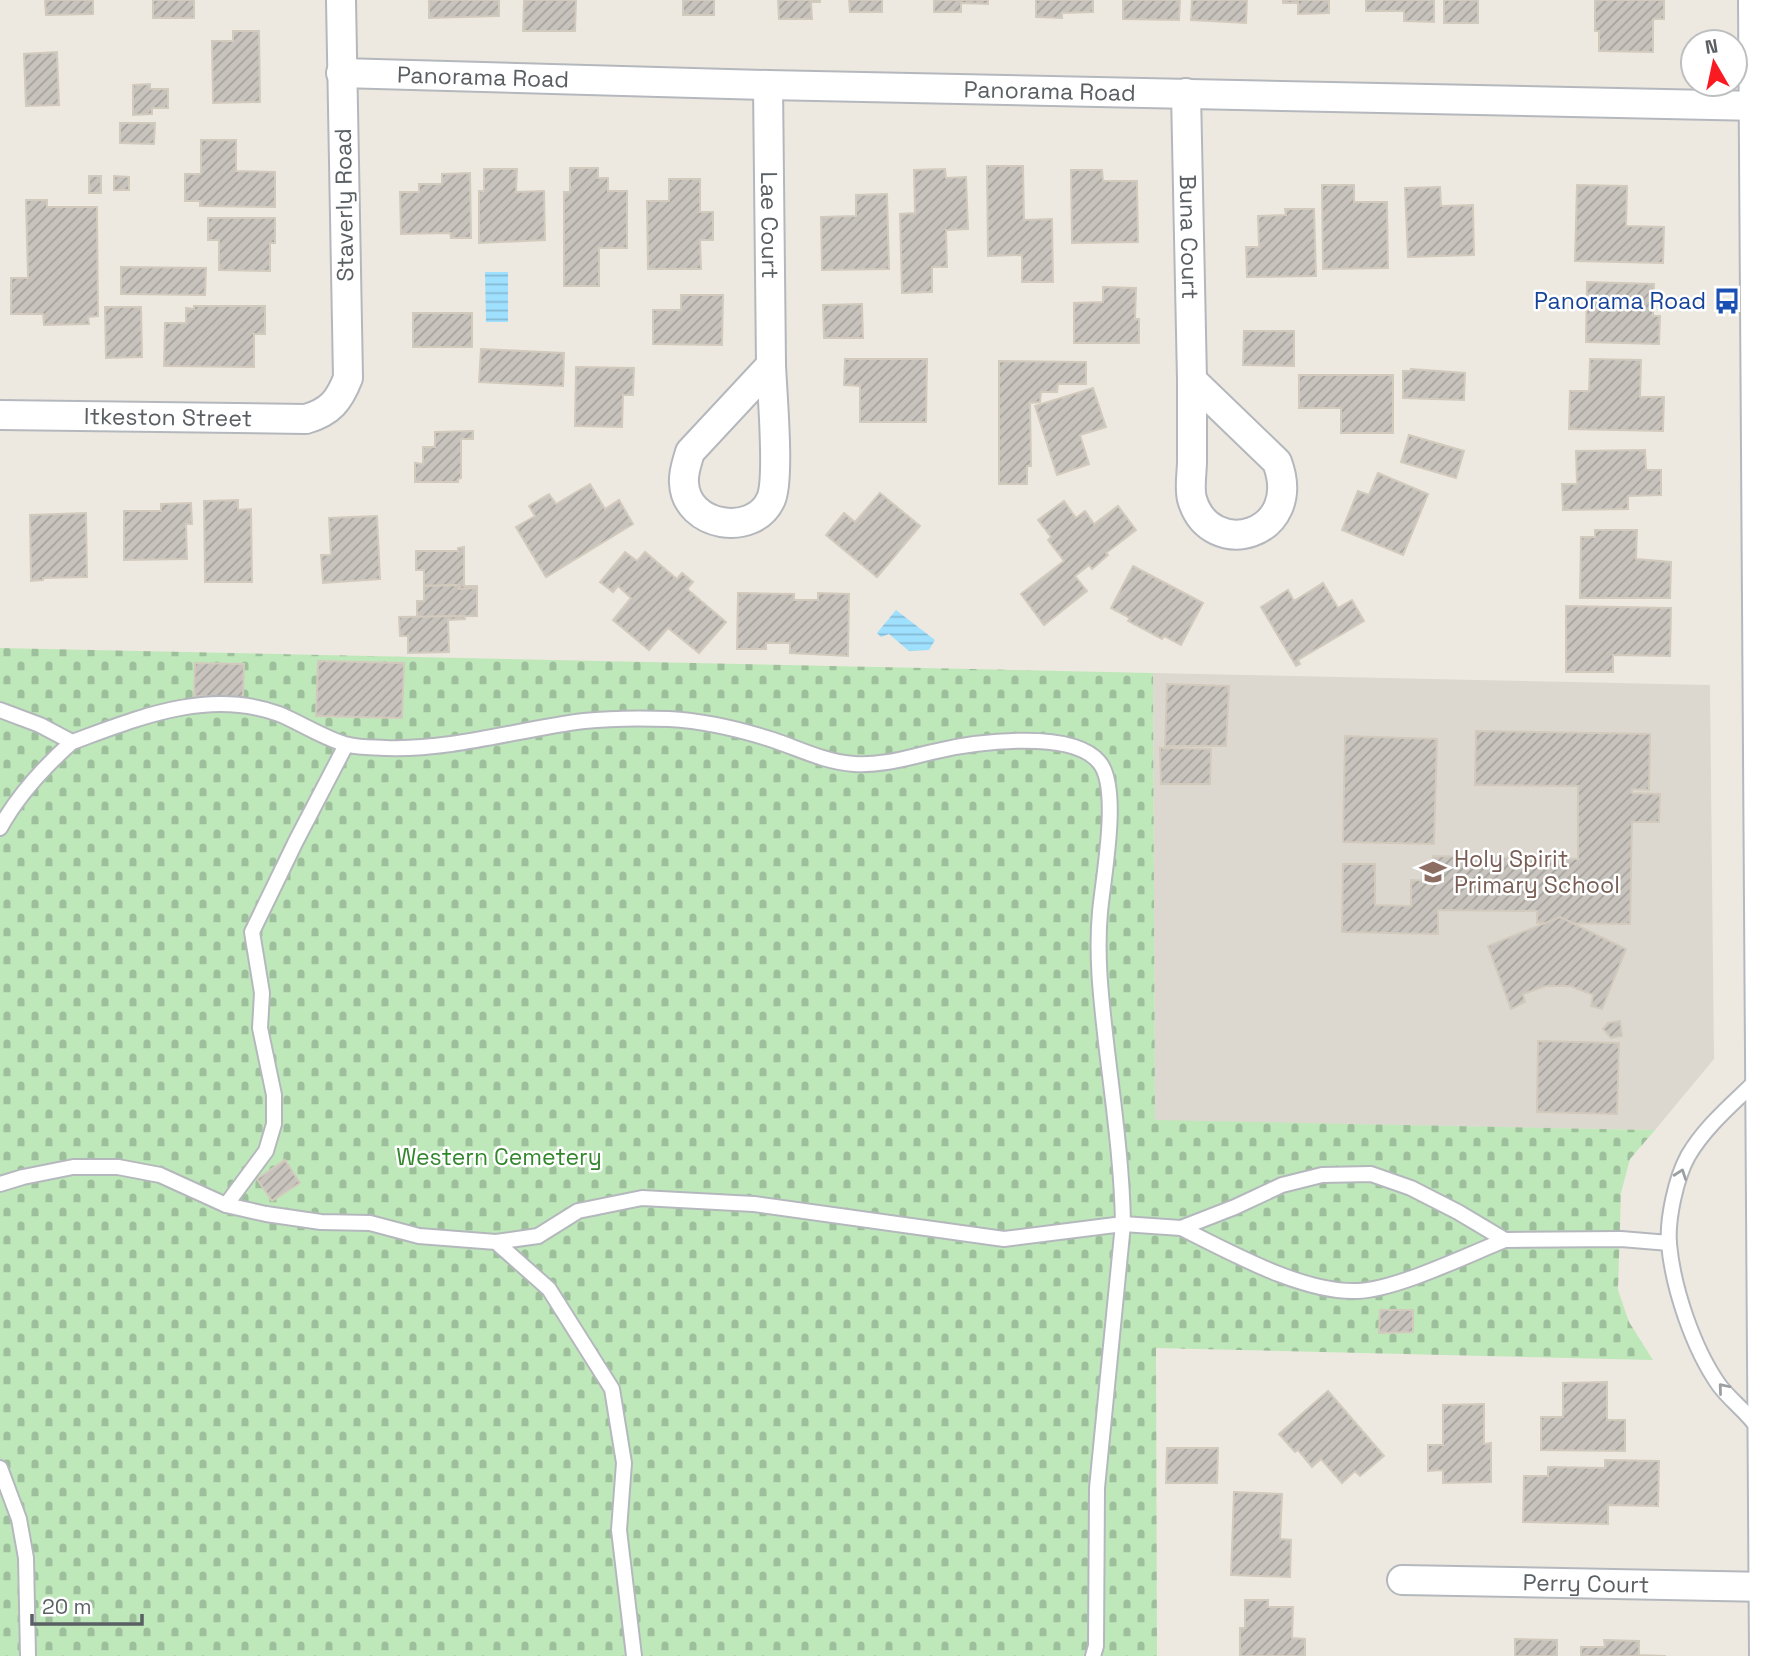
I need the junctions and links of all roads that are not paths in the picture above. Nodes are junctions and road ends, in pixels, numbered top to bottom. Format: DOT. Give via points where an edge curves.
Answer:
graph roads {
  1 [pos="341,0"];
  2 [pos="1758,0"];
  3 [pos="341,73"];
  4 [pos="768,85"];
  5 [pos="1186,93"];
  6 [pos="1759,106"];
  7 [pos="1768,154"];
  8 [pos="771,365"];
  9 [pos="1192,380"];
  10 [pos="334,406"];
  11 [pos="0,415"];
  12 [pos="1769,515"];
  13 [pos="0,710"];
  14 [pos="72,742"];
  15 [pos="346,745"];
  16 [pos="0,828"];
  17 [pos="1765,1072"];
  18 [pos="0,1184"];
  19 [pos="226,1205"];
  20 [pos="1123,1224"];
  21 [pos="1181,1228"];
  22 [pos="1505,1240"];
  23 [pos="496,1242"];
  24 [pos="1669,1243"];
  25 [pos="1767,1440"];
  26 [pos="0,1468"];
  27 [pos="1402,1580"];
  28 [pos="1768,1587"];
  29 [pos="28,1656"];
  30 [pos="634,1656"];
  31 [pos="1093,1656"];
  32 [pos="1769,1656"];
  1 -- 3 [label="street, Staverly Road"];
  2 -- 6 [label="street"];
  3 -- 4 [label="street, Panorama Road"];
  3 -- 10 [label="street, Staverly Road" via="348,378"];
  4 -- 5 [label="street, Panorama Road"];
  4 -- 8 [label="street, Lae Court"];
  5 -- 6 [label="street, Panorama Road"];
  5 -- 9 [label="street, Buna Court"];
  6 -- 7 [label="street"];
  7 -- 12 [label="street"];
  8 -- 8 [label="street, Lae Court" via="775,477 771,499 759,515 743,522 709,519 696,508 684,486 690,452"];
  9 -- 9 [label="street, Buna Court" via="1191,497 1213,530 1251,533 1277,514 1283,477 1277,461"];
  10 -- 11 [label="street, Itkeston Street" via="306,419"];
  12 -- 17 [label="street"];
  13 -- 14 [label="lane"];
  14 -- 15 [label="lane" via="153,713 216,704 275,713"];
  14 -- 16 [label="lane" via="28,787"];
  15 -- 19 [label="lane" via="252,932 274,1124 266,1150"];
  15 -- 20 [label="lane" via="443,745 585,721 671,719 723,726 855,764 1014,741 1069,745 1093,755 1102,765 1109,787 1097,952"];
  24 -- 17 [label="lane, one-way" via="1673,1199 1688,1157 1716,1118"];
  17 -- 25 [label="street"];
  18 -- 19 [label="lane" via="73,1167 118,1167 160,1175"];
  19 -- 23 [label="lane" via="321,1222 370,1223 419,1236"];
  20 -- 21 [label="lane"];
  20 -- 23 [label="lane" via="1004,1239 754,1204 642,1198 578,1211 538,1236"];
  20 -- 31 [label="lane" via="1097,1488"];
  21 -- 22 [label="lane" via="1283,1275 1358,1291 1392,1284"];
  21 -- 22 [label="lane" via="1282,1185 1322,1175 1371,1174 1411,1188"];
  22 -- 24 [label="lane"];
  23 -- 30 [label="lane" via="549,1289 612,1390 624,1464 619,1530"];
  25 -- 24 [label="lane, one-way" via="1719,1385 1700,1350 1678,1292"];
  25 -- 28 [label="street"];
  26 -- 29 [label="lane" via="19,1519 26,1558"];
  27 -- 28 [label="street, Perry Court"];
  28 -- 32 [label="street"];
}
